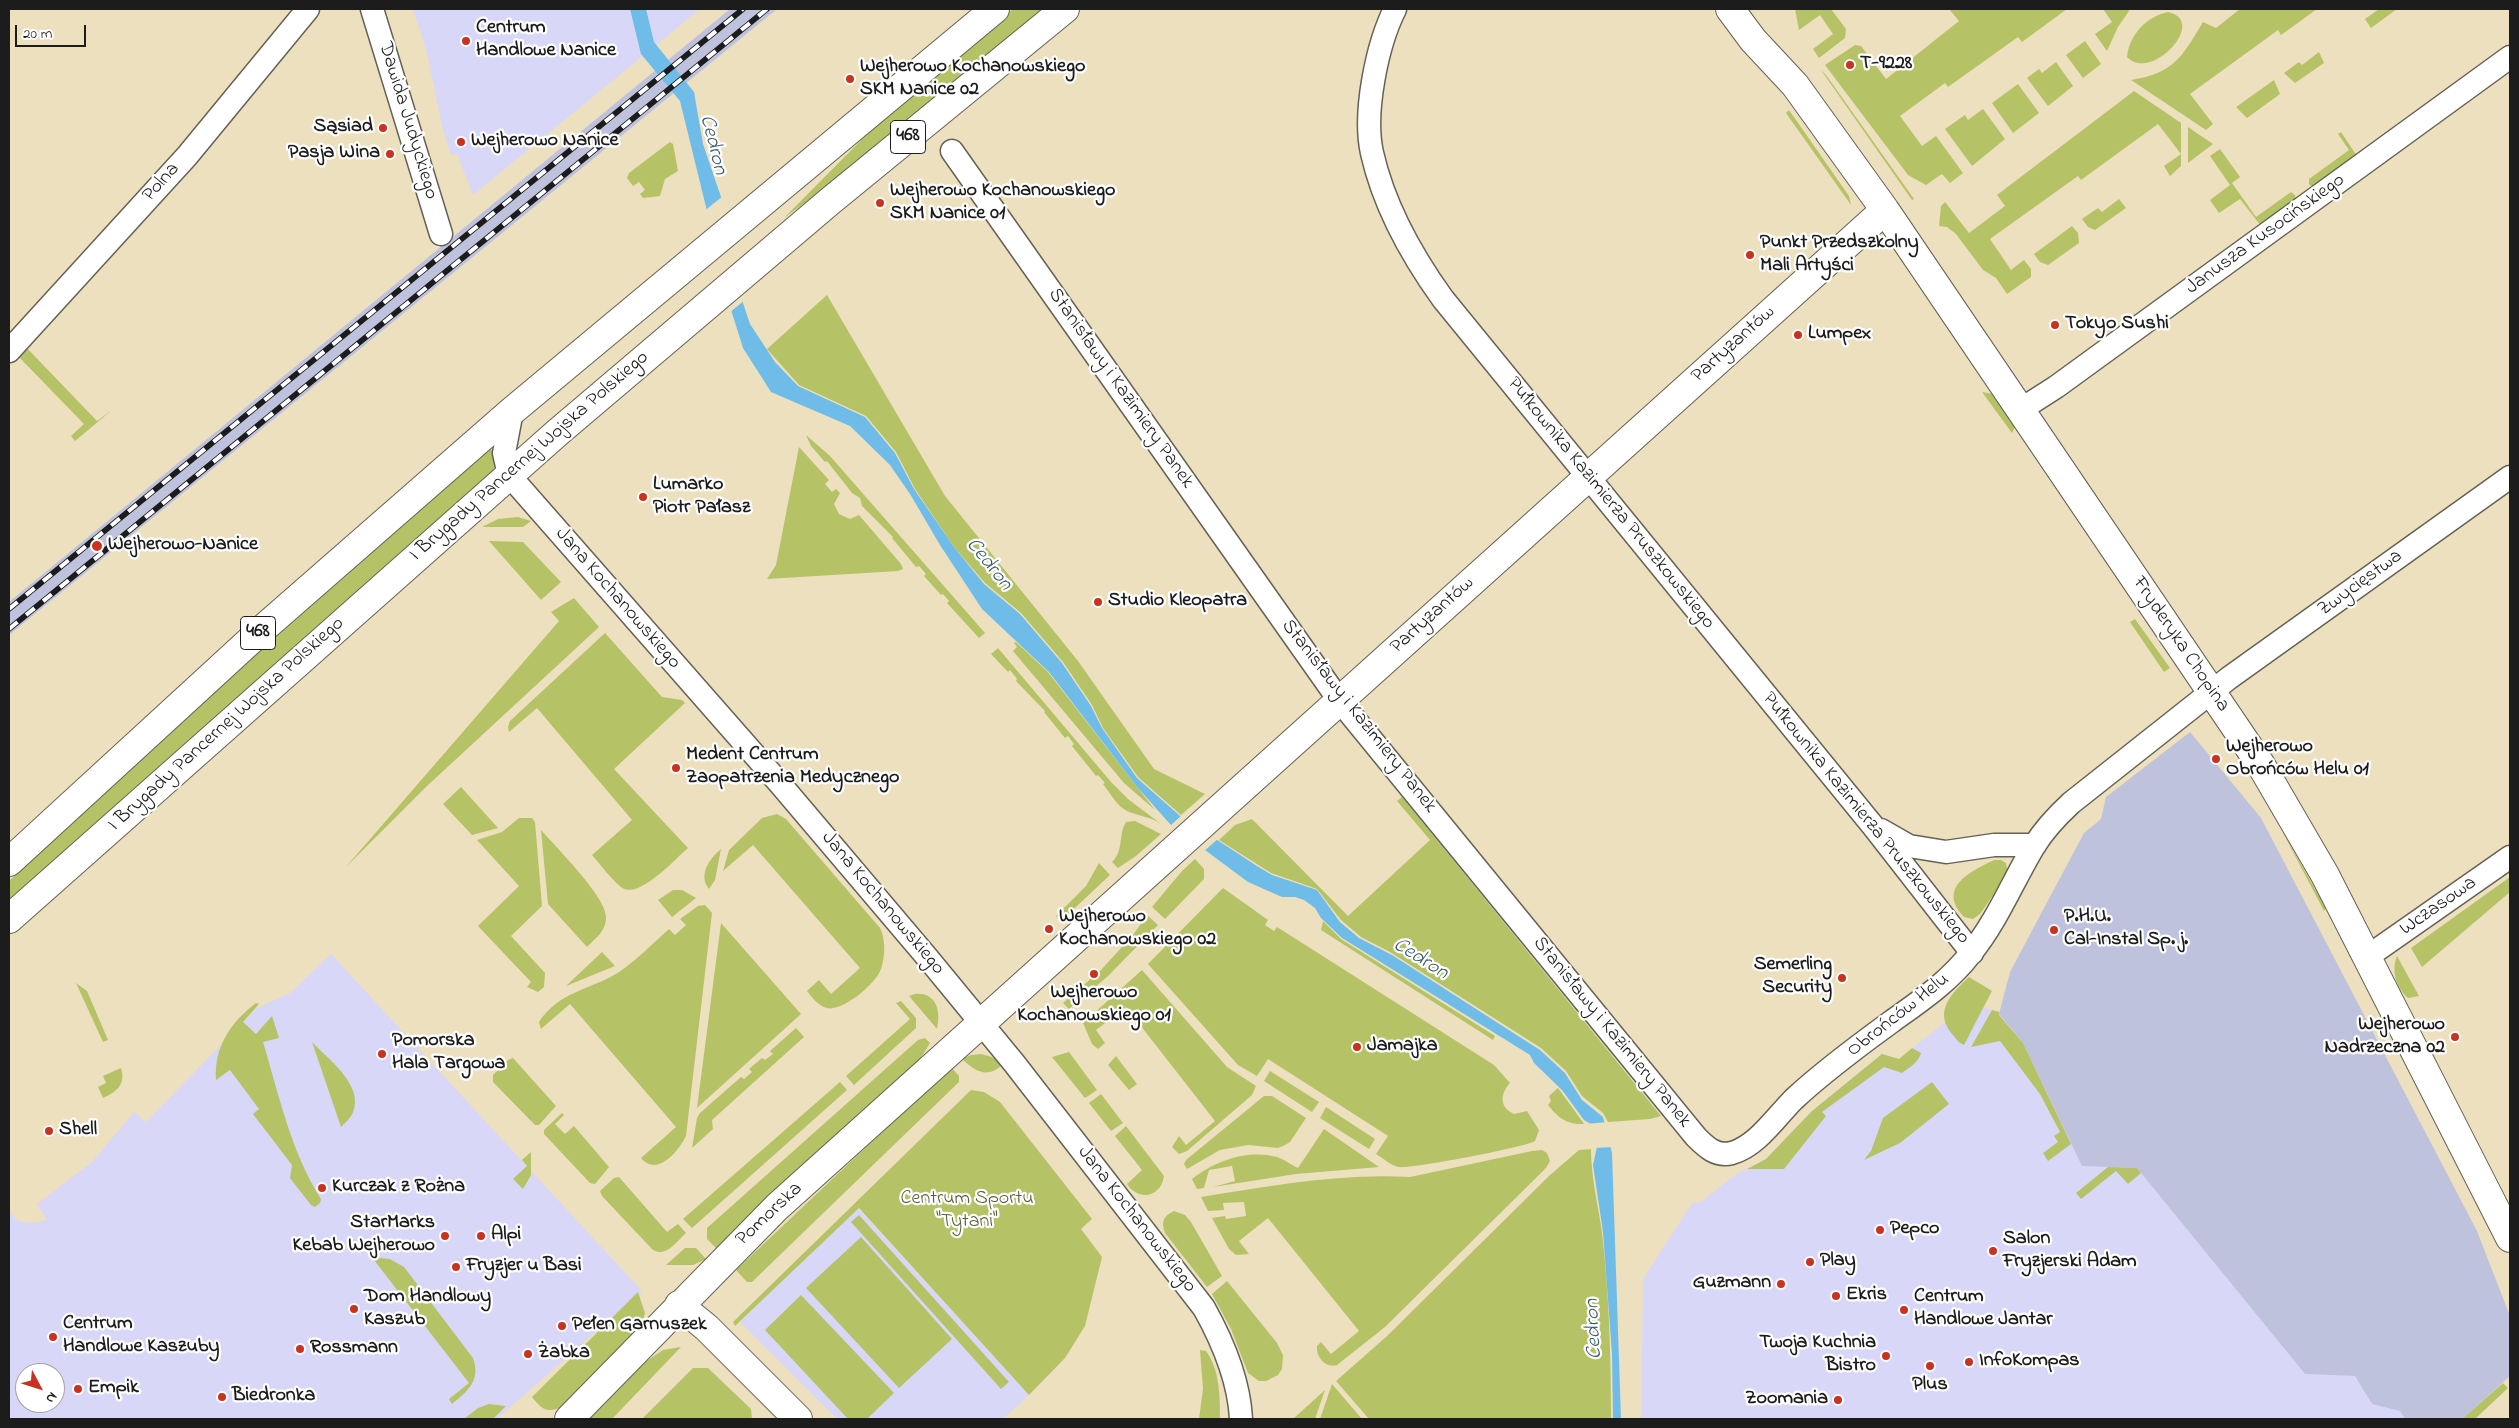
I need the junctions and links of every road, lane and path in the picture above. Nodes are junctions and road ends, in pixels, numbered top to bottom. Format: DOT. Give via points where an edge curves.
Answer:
graph roads {
  1 [pos="308,9"];
  2 [pos="372,9"];
  3 [pos="995,9"];
  4 [pos="1065,9"];
  5 [pos="1395,9"];
  6 [pos="1730,9"];
  7 [pos="1752,9"];
  8 [pos="2510,57"];
  9 [pos="1795,85"];
  10 [pos="952,152"];
  11 [pos="1885,210"];
  12 [pos="441,234"];
  13 [pos="9,351"];
  14 [pos="2020,410"];
  15 [pos="512,411"];
  16 [pos="509,476"];
  17 [pos="1588,477"];
  18 [pos="2510,477"];
  19 [pos="2212,691"];
  20 [pos="1339,700"];
  21 [pos="1873,826"];
  22 [pos="2035,845"];
  23 [pos="2510,857"];
  24 [pos="9,862"];
  25 [pos="9,919"];
  26 [pos="1972,953"];
  27 [pos="2367,957"];
  28 [pos="982,1023"];
  29 [pos="1795,1098"];
  30 [pos="2510,1238"];
  31 [pos="679,1305"];
  32 [pos="569,1419"];
  33 [pos="798,1419"];
  34 [pos="1241,1419"];
  1 -- 13 [label="street, Polna" via="187,156"];
  2 -- 12 [label="street, Dawida Judyckiego"];
  3 -- 15 [label="street, 468"];
  4 -- 16 [label="street, I Brygady Pancernej Wojska Polskiego / 468" via="752,267"];
  5 -- 17 [label="street, Pułkownika Kazimierza Pruszkowskiego" via="1379,48 1371,96 1372,152 1384,191 1420,267"];
  6 -- 9 [label="street, Fryderyka Chopina" via="1752,40"];
  7 -- 9 [label="street, Fryderyka Chopina"];
  8 -- 14 [label="street, Janusza Kusocińskiego"];
  9 -- 11 [label="street, Fryderyka Chopina"];
  10 -- 20 [label="street, Stanisławy i Kazimiery Panek"];
  11 -- 14 [label="street, Fryderyka Chopina"];
  11 -- 17 [label="street, Partyzantów"];
  14 -- 19 [label="street, Fryderyka Chopina"];
  15 -- 16 [label="street" via="504,453"];
  15 -- 24 [label="street, 468" via="266,626"];
  16 -- 25 [label="street, I Brygady Pancernej Wojska Polskiego / 468"];
  16 -- 28 [label="street, Jana Kochanowskiego" via="781,785"];
  17 -- 20 [label="street, Partyzantów"];
  17 -- 21 [label="street, Pułkownika Kazimierza Pruszkowskiego"];
  18 -- 19 [label="street, Zwycięstwa"];
  19 -- 22 [label="street, Obrońców Helu" via="2070,803"];
  19 -- 27 [label="street, Fryderyka Chopina" via="2300,830"];
  20 -- 28 [label="street, Partyzantów"];
  20 -- 29 [label="street, Stanisławy i Kazimiery Panek" via="1708,1148 1720,1154 1732,1153 1751,1142"];
  21 -- 22 [label="street" via="1909,846 1946,852 1994,845"];
  21 -- 26 [label="street, Pułkownika Kazimierza Pruszkowskiego"];
  22 -- 26 [label="street, Obrońców Helu" via="2000,910"];
  23 -- 27 [label="street, Wczasowa"];
  26 -- 29 [label="street, Obrońców Helu" via="1943,984"];
  27 -- 30 [label="street, Fryderyka Chopina"];
  28 -- 31 [label="street, Pomorska" via="777,1207"];
  28 -- 34 [label="street, Jana Kochanowskiego" via="1204,1308 1231,1368"];
  31 -- 32 [label="street, Pomorska"];
  31 -- 33 [label="street" via="708,1328"];
}
